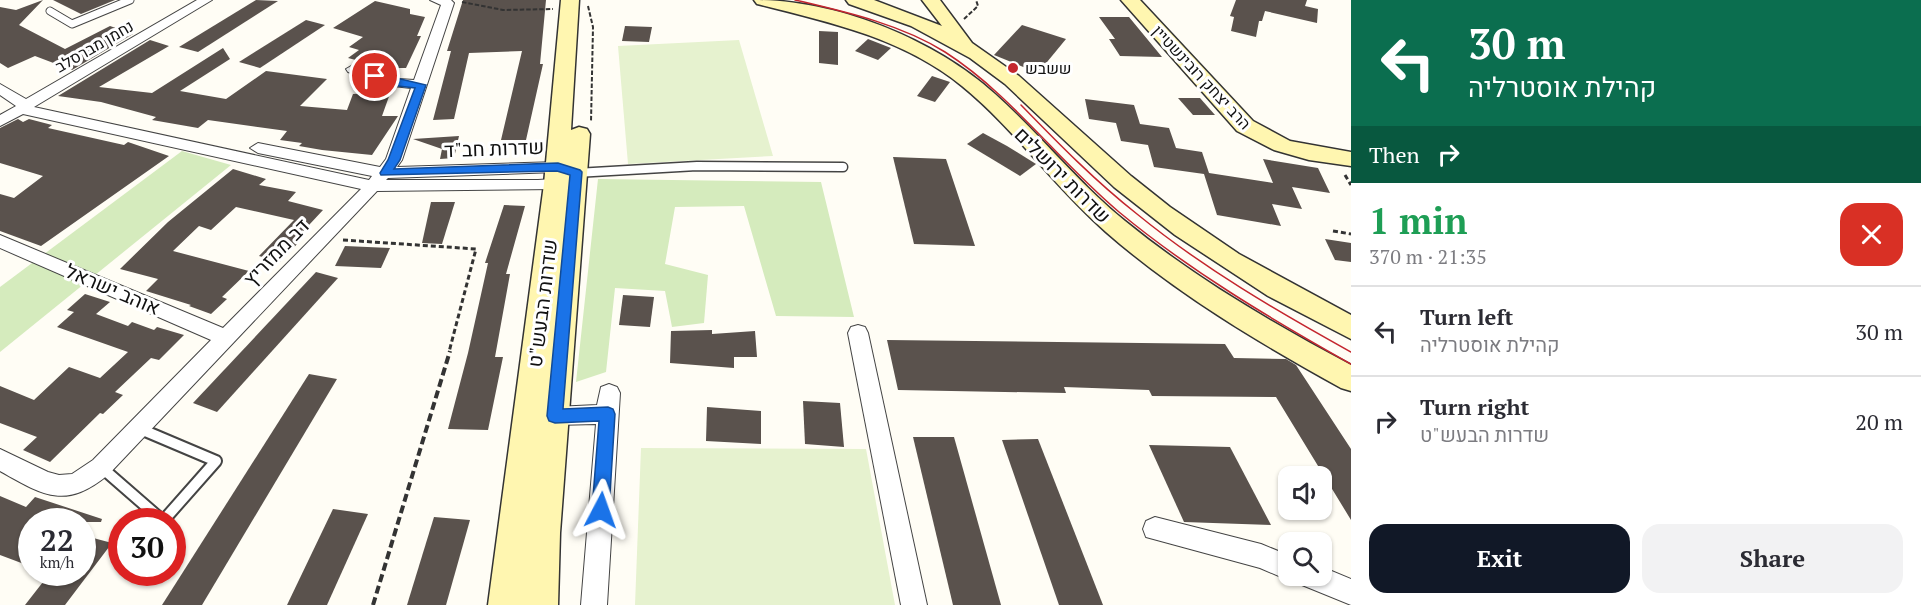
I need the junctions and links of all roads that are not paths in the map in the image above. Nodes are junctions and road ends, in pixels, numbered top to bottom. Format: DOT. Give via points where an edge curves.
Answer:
graph roads {
  1 [pos="130,0"];
  2 [pos="206,0"];
  3 [pos="763,0"];
  4 [pos="855,0"];
  5 [pos="906,0"];
  6 [pos="931,0"];
  7 [pos="1130,0"];
  8 [pos="442,1"];
  9 [pos="575,3"];
  10 [pos="888,10"];
  11 [pos="50,11"];
  12 [pos="814,12"];
  13 [pos="977,54"];
  14 [pos="353,69"];
  15 [pos="421,85"];
  16 [pos="0,88"];
  17 [pos="27,105"];
  18 [pos="0,122"];
  19 [pos="1351,159"];
  20 [pos="843,166"];
  21 [pos="563,174"];
  22 [pos="379,179"];
  23 [pos="0,241"];
  24 [pos="1351,328"];
  25 [pos="858,333"];
  26 [pos="225,337"];
  27 [pos="1351,379"];
  28 [pos="555,416"];
  29 [pos="138,428"];
  30 [pos="0,459"];
  31 [pos="100,467"];
  32 [pos="1155,529"];
  33 [pos="1278,563"];
  34 [pos="1332,584"];
  35 [pos="1351,592"];
  36 [pos="506,605"];
  37 [pos="540,605"];
  38 [pos="594,605"];
  39 [pos="914,605"];
  1 -- 11 [label="lane" via="72,24"];
  2 -- 17 [label="street, נחמן מברסלב"];
  3 -- 12 [label="main road, שדרות ירושלים"];
  4 -- 10 [label="main road, שדרות ירושלים"];
  5 -- 10 [label="main road"];
  6 -- 13 [label="main road"];
  7 -- 19 [label="main road, הרב יצחק רובינשטיין" via="1258,136 1293,150"];
  8 -- 15 [label="street, דב ממזריץ"];
  9 -- 21 [label="main road, שדרות הבעש\"ט"];
  10 -- 12 [label="main road" via="866,14"];
  10 -- 13 [label="main road, שדרות ירושלים"];
  12 -- 27 [label="main road, שדרות ירושלים" via="876,31 954,70 987,98 1077,192 1153,257 1234,314"];
  13 -- 24 [label="main road, שדרות ירושלים" via="1161,214 1264,280"];
  14 -- 15 [label="street" via="398,83"];
  15 -- 22 [label="street, דב ממזריץ" via="394,160"];
  16 -- 17 [label="street, שדרות חב\"ד"];
  17 -- 18 [label="street, נחמן מברסלב"];
  17 -- 22 [label="street, שדרות חב\"ד"];
  20 -- 21 [label="lane" via="696,166"];
  21 -- 22 [label="street, שדרות חב\"ד"];
  21 -- 28 [label="main road, שדרות הבעש\"ט"];
  21 -- 36 [label="main road, שדרות הבעש\"ט"];
  22 -- 26 [label="street, דב ממזריץ"];
  23 -- 26 [label="street, אוהב ישראל"];
  25 -- 39 [label="street"];
  26 -- 29 [label="street, דב ממזריץ"];
  28 -- 37 [label="main road, שדרות הבעש\"ט"];
  28 -- 38 [label="street" via="608,404"];
  29 -- 31 [label="street, דב ממזריץ"];
  29 -- 31 [label="lane" via="216,461 163,521"];
  30 -- 31 [label="street, דב ממזריץ" via="48,483 67,486 81,482"];
  32 -- 33 [label="street"];
  34 -- 35 [label="street"];
}
